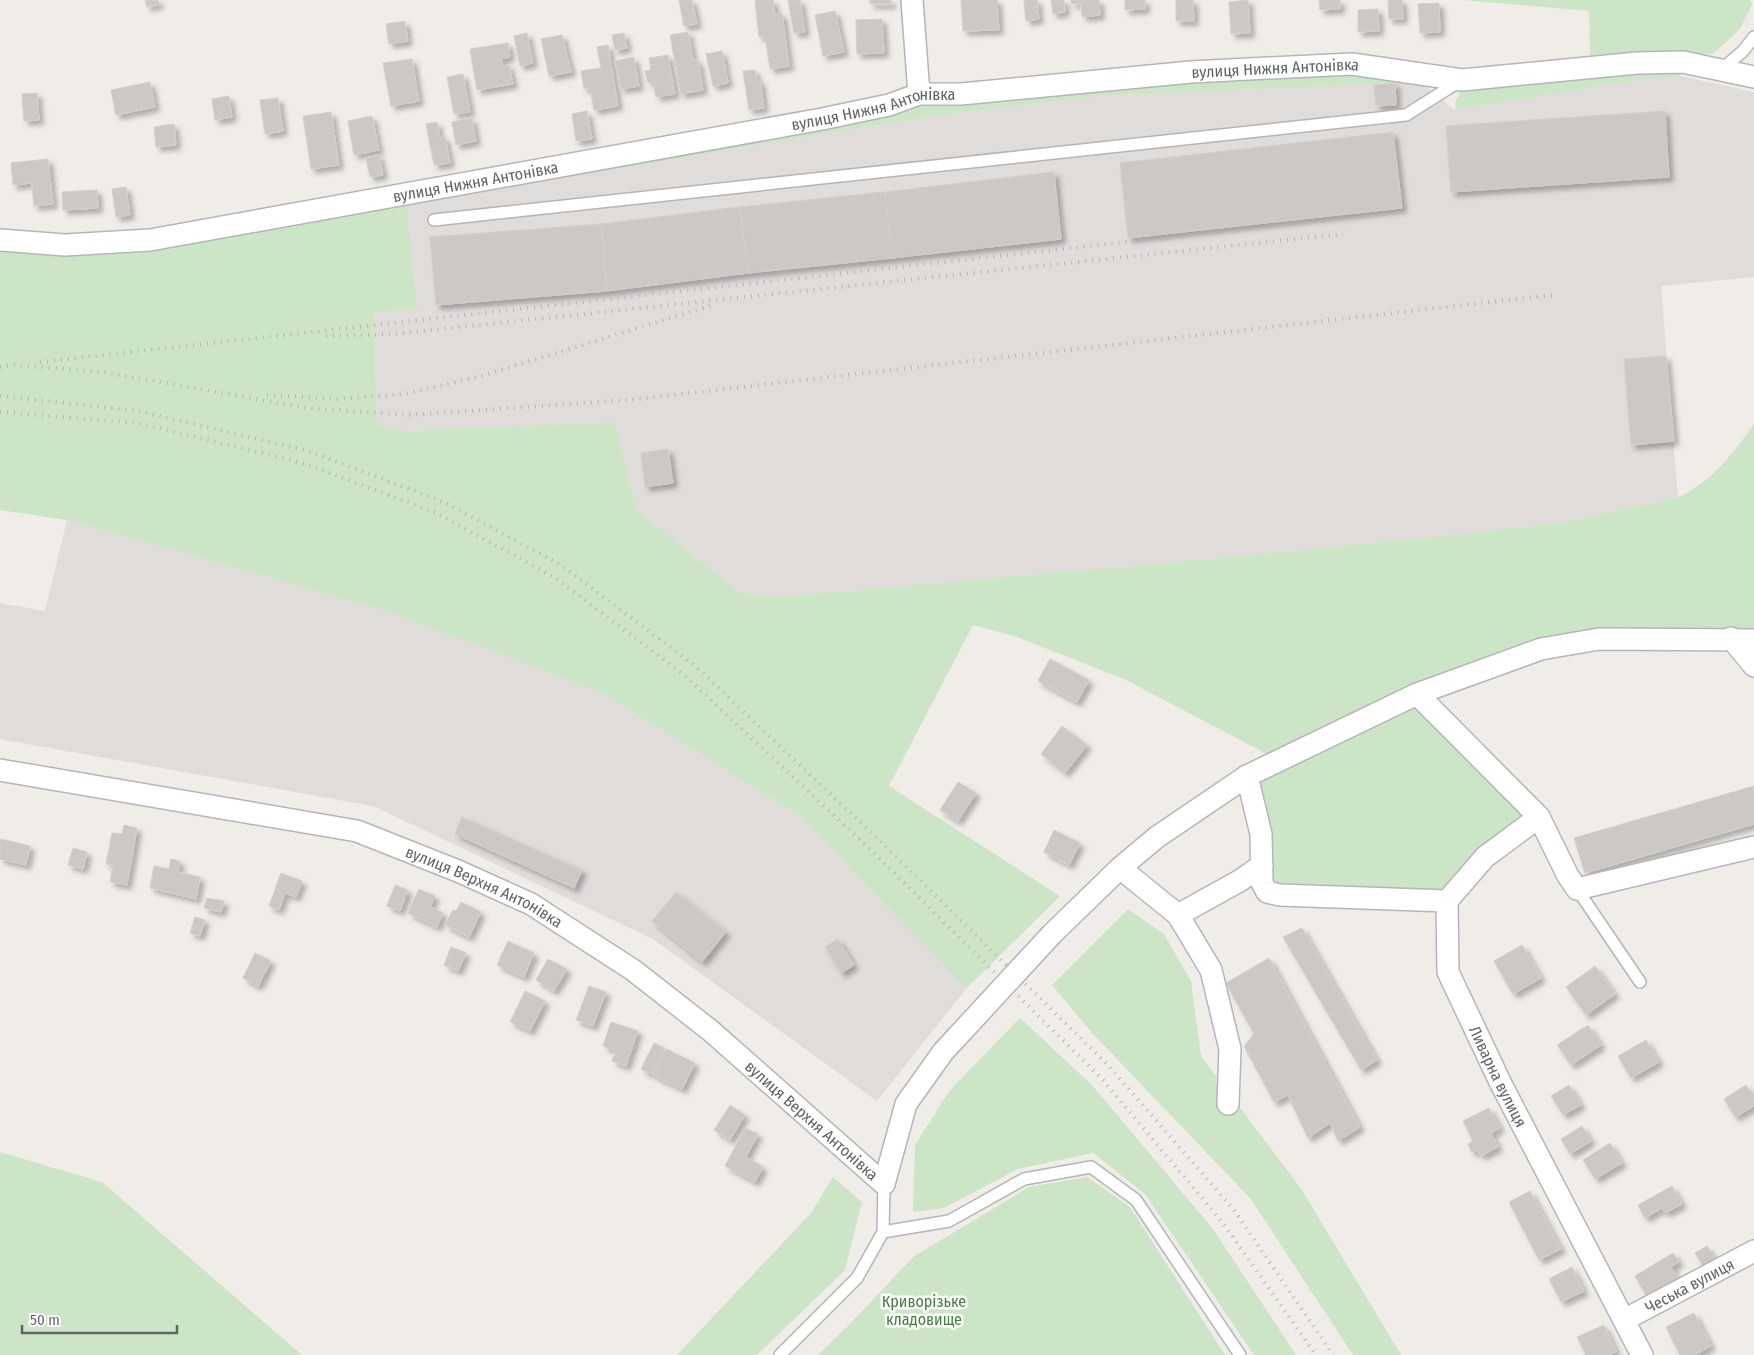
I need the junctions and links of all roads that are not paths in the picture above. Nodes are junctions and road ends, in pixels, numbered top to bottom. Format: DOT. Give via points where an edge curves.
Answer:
graph roads {
  1 [pos="912,0"];
  2 [pos="1754,37"];
  3 [pos="1721,70"];
  4 [pos="1754,77"];
  5 [pos="1462,80"];
  6 [pos="919,94"];
  7 [pos="434,220"];
  8 [pos="0,240"];
  9 [pos="1731,638"];
  10 [pos="1754,640"];
  11 [pos="1754,666"];
  12 [pos="1417,694"];
  13 [pos="0,770"];
  14 [pos="1246,776"];
  15 [pos="1539,817"];
  16 [pos="1754,847"];
  17 [pos="1262,865"];
  18 [pos="1120,868"];
  19 [pos="1577,889"];
  20 [pos="1447,901"];
  21 [pos="1178,915"];
  22 [pos="1640,982"];
  23 [pos="1228,1104"];
  24 [pos="884,1184"];
  25 [pos="884,1232"];
  26 [pos="1754,1251"];
  27 [pos="1624,1320"];
  28 [pos="780,1355"];
  29 [pos="1240,1355"];
  30 [pos="1642,1355"];
  1 -- 6 [label="street"];
  2 -- 3 [label="lane" via="1744,51"];
  3 -- 4 [label="street, вулиця Нижня Антонівка"];
  3 -- 5 [label="street, вулиця Нижня Антонівка" via="1683,62 1637,63"];
  5 -- 6 [label="street, вулиця Нижня Антонівка" via="1352,64 1191,72 990,92"];
  5 -- 7 [label="lane" via="1406,115"];
  6 -- 8 [label="street, вулиця Нижня Антонівка" via="889,105 822,119 150,240 65,245"];
  9 -- 10 [label="street"];
  9 -- 11 [label="street"];
  9 -- 12 [label="street" via="1600,639 1541,648"];
  12 -- 14 [label="street"];
  12 -- 15 [label="street"];
  13 -- 24 [label="street, вулиця Верхня Антонівка" via="357,831 458,870 531,904 633,970 712,1031"];
  14 -- 17 [label="street" via="1261,834"];
  14 -- 18 [label="street" via="1157,837"];
  15 -- 19 [label="street"];
  15 -- 20 [label="street" via="1484,857"];
  16 -- 19 [label="street"];
  17 -- 20 [label="street" via="1262,882 1267,892 1280,895"];
  17 -- 21 [label="street"];
  18 -- 21 [label="street"];
  18 -- 24 [label="street, bridge" via="1052,934 943,1052 906,1104"];
  19 -- 22 [label="lane"];
  20 -- 27 [label="street, Ливарна вулиця" via="1448,972 1501,1084"];
  21 -- 23 [label="street" via="1211,970 1230,1049"];
  24 -- 25 [label="lane"];
  25 -- 28 [label="lane" via="856,1278"];
  25 -- 29 [label="lane" via="949,1221 1024,1180 1091,1167 1136,1200"];
  26 -- 27 [label="street, Чеська вулиця"];
  27 -- 30 [label="street, Ливарна вулиця"];
}
